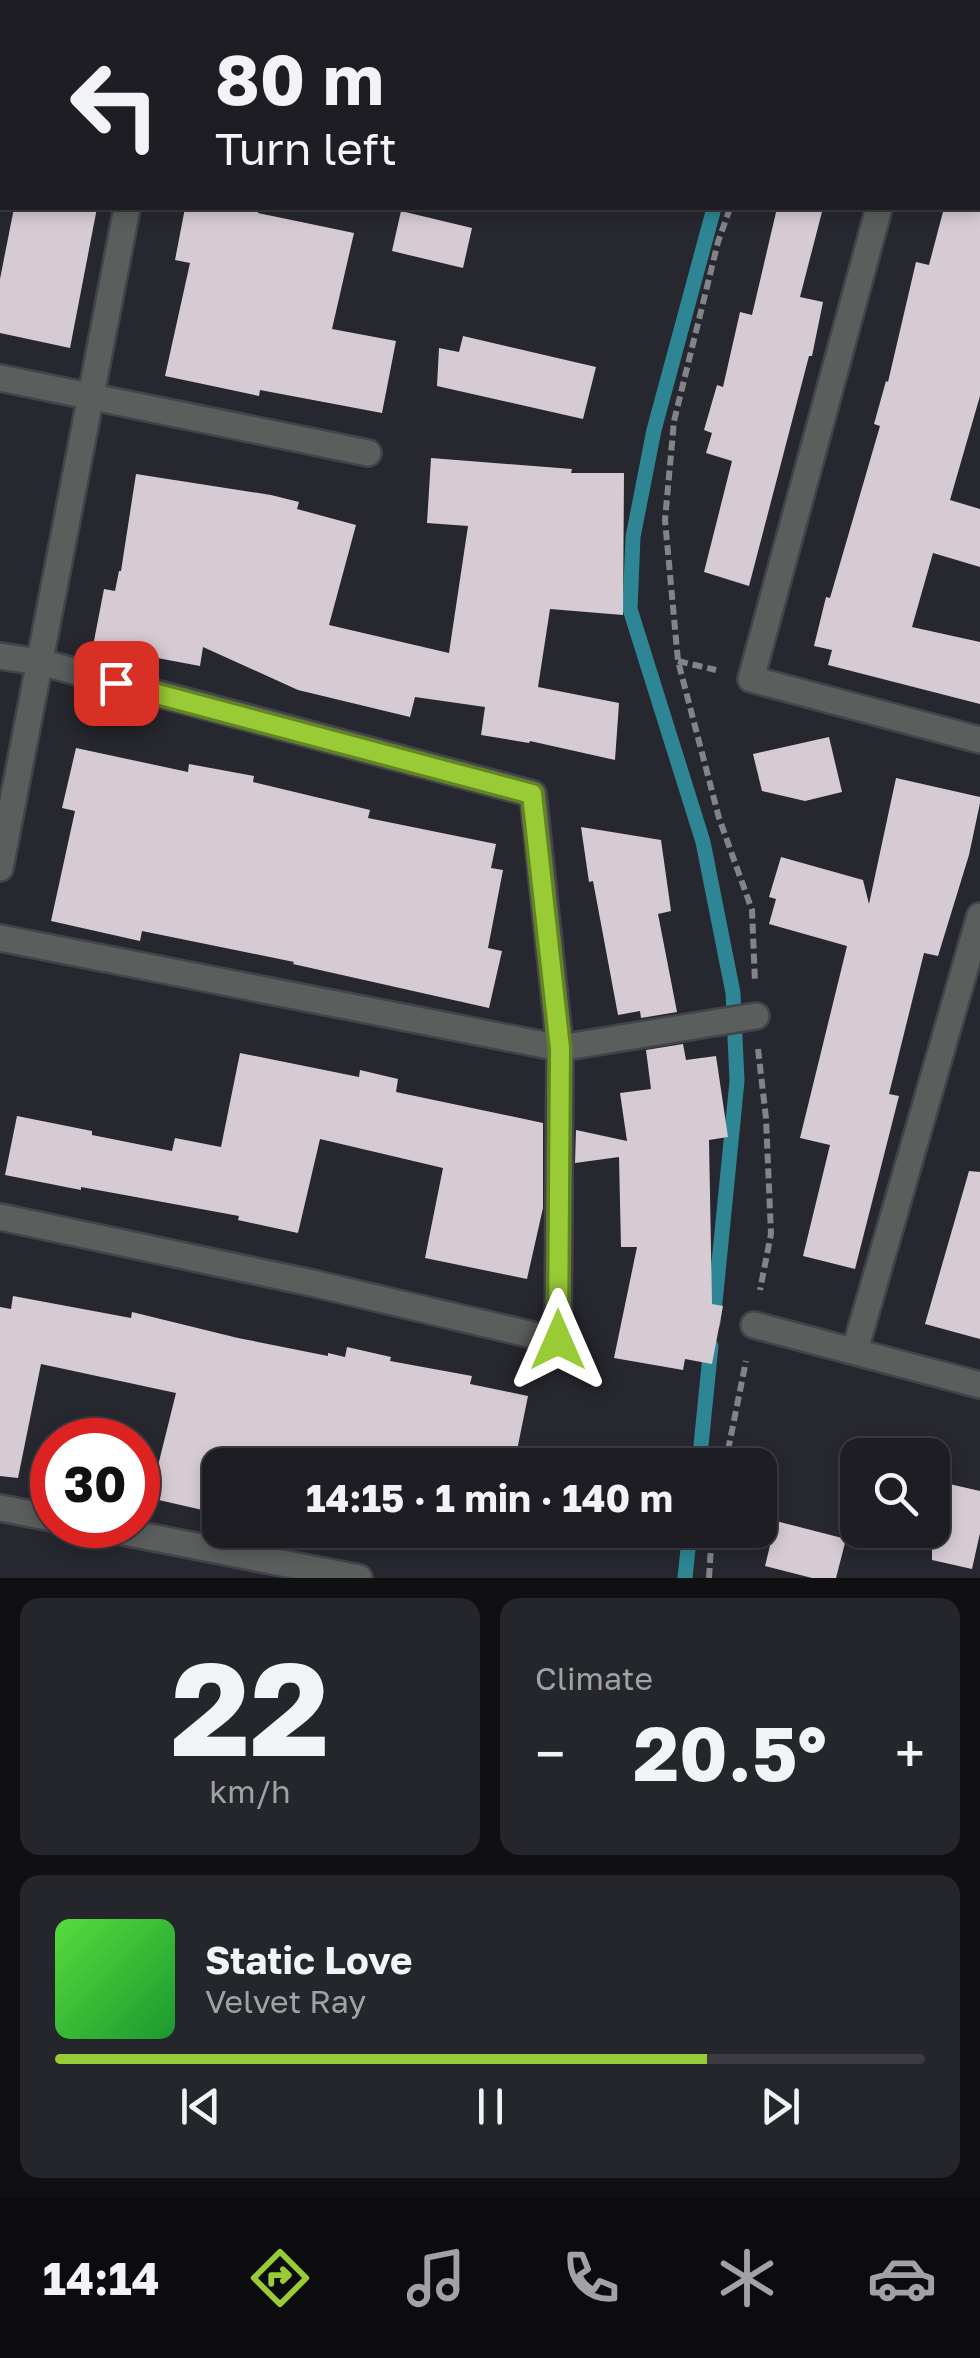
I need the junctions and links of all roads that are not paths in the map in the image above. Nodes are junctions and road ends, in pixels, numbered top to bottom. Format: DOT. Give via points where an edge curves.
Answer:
graph roads {
  1 [pos="127,210"];
  2 [pos="878,210"];
  3 [pos="0,378"];
  4 [pos="90,398"];
  5 [pos="368,453"];
  6 [pos="0,656"];
  7 [pos="40,662"];
  8 [pos="980,740"];
  9 [pos="0,868"];
  10 [pos="980,916"];
  11 [pos="0,938"];
  12 [pos="756,1016"];
  13 [pos="560,1048"];
  14 [pos="0,1217"];
  15 [pos="754,1326"];
  16 [pos="855,1350"];
  17 [pos="980,1385"];
  18 [pos="0,1508"];
  19 [pos="30,1514"];
  20 [pos="160,1539"];
  21 [pos="360,1578"];
  1 -- 4 [label="street"];
  2 -- 8 [label="street" via="752,679"];
  3 -- 4 [label="street"];
  4 -- 5 [label="street"];
  4 -- 7 [label="street"];
  6 -- 7 [label="street"];
  7 -- 9 [label="street"];
  7 -- 13 [label="street" via="532,794"];
  10 -- 16 [label="street"];
  11 -- 13 [label="street"];
  12 -- 13 [label="street"];
  13 -- 14 [label="street" via="558,1340"];
  15 -- 16 [label="street"];
  16 -- 17 [label="street"];
  18 -- 19 [label="street"];
  20 -- 21 [label="street"];
}
